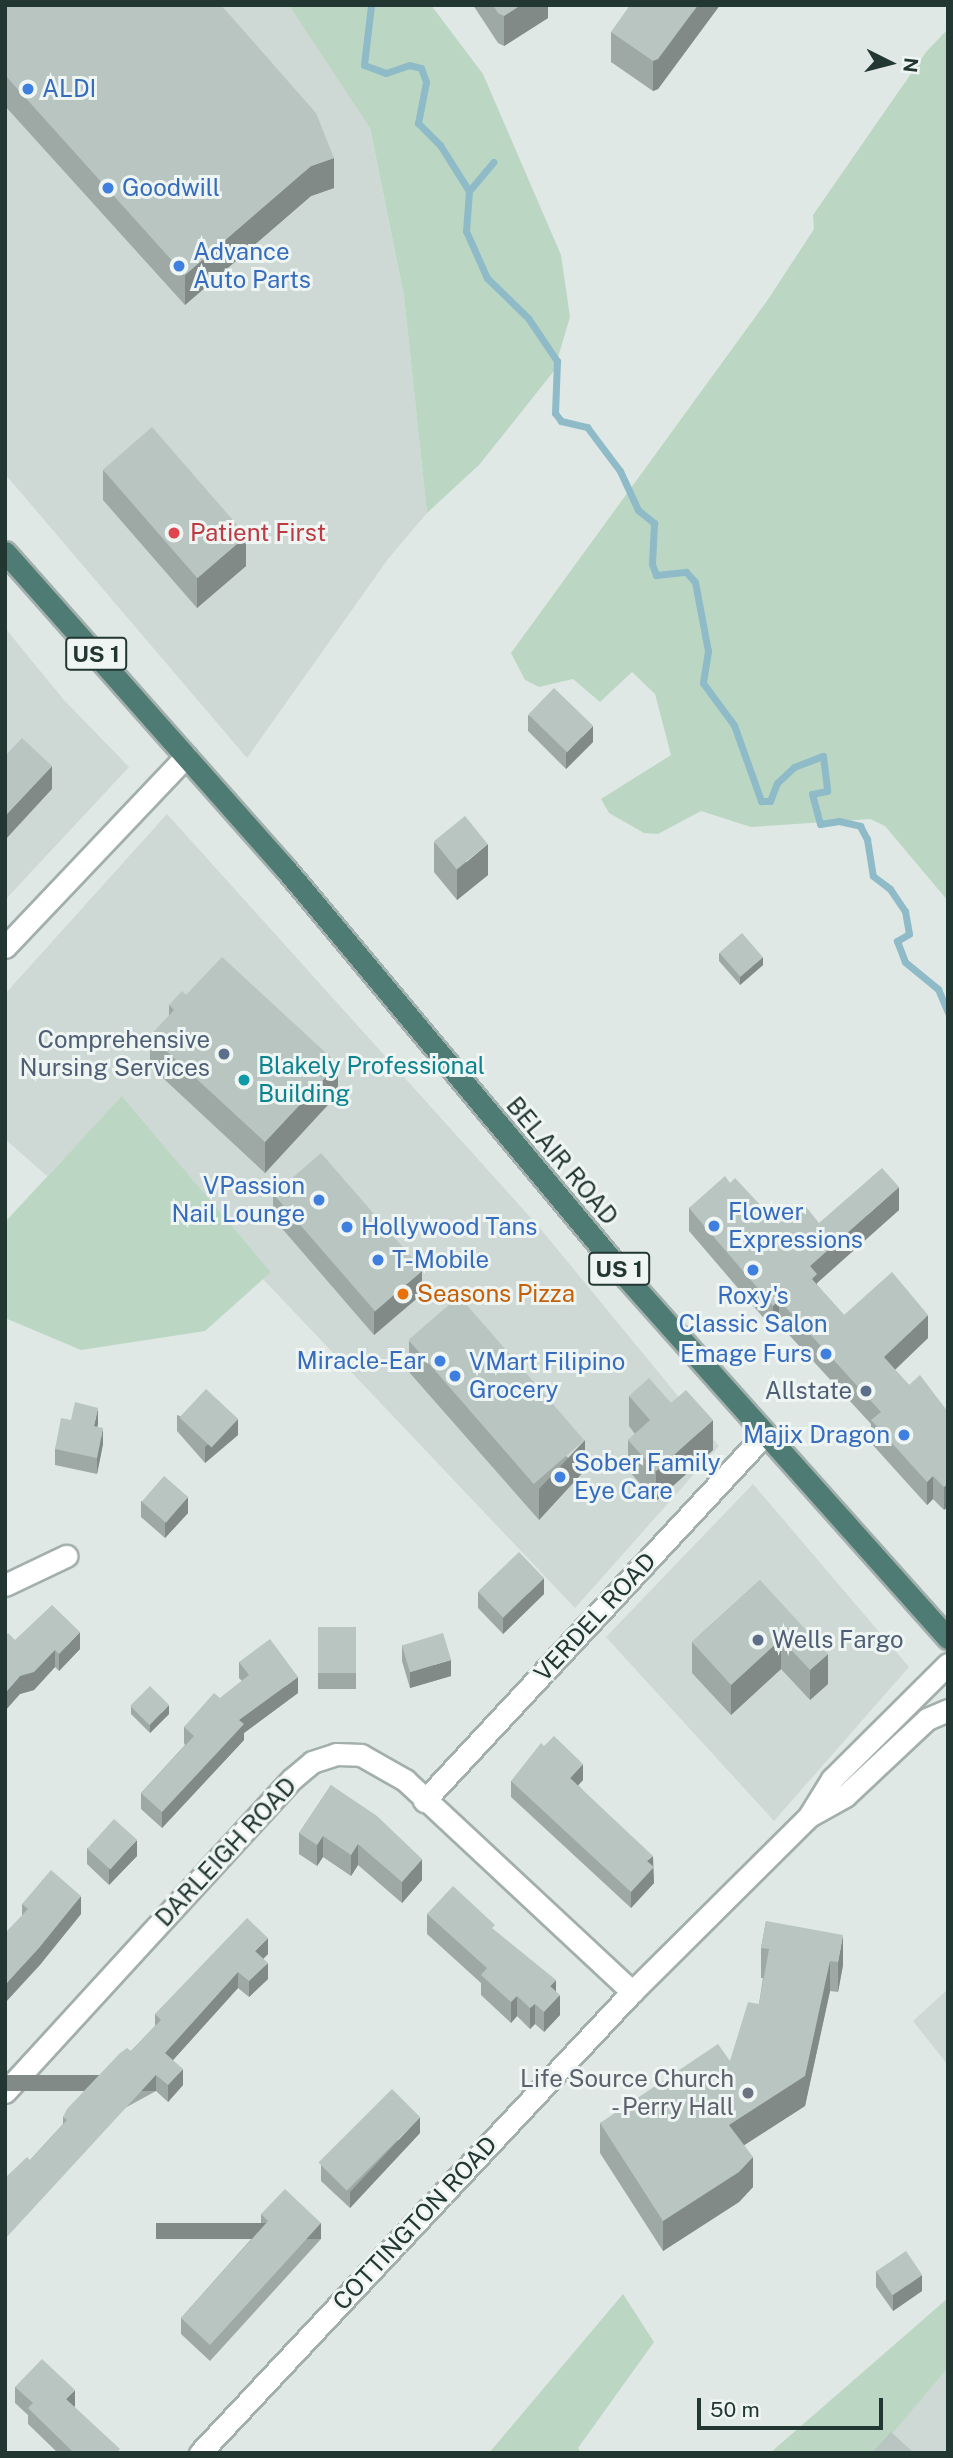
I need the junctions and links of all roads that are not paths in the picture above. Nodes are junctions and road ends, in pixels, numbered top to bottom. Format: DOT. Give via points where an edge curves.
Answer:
graph roads {
  1 [pos="5,552"];
  2 [pos="186,756"];
  3 [pos="5,947"];
  4 [pos="765,1434"];
  5 [pos="66,1556"];
  6 [pos="5,1585"];
  7 [pos="948,1639"];
  8 [pos="948,1664"];
  9 [pos="948,1710"];
  10 [pos="424,1801"];
  11 [pos="809,1816"];
  12 [pos="632,1992"];
  13 [pos="5,2092"];
  14 [pos="200,2453"];
  1 -- 2 [label="highway, BELAIR ROAD / US 1"];
  2 -- 3 [label="street"];
  2 -- 4 [label="highway, BELAIR ROAD / US 1" via="626,1277"];
  4 -- 7 [label="highway, BELAIR ROAD / US 1"];
  4 -- 10 [label="street, VERDEL ROAD"];
  5 -- 6 [label="street"];
  8 -- 11 [label="street, COTTINGTON ROAD" via="832,1779"];
  9 -- 11 [label="street, COTTINGTON ROAD" via="927,1718 845,1796"];
  10 -- 12 [label="street, DARLEIGH ROAD"];
  10 -- 13 [label="street, DARLEIGH ROAD" via="384,1764 361,1755 336,1754 312,1762"];
  11 -- 12 [label="street, COTTINGTON ROAD"];
  12 -- 14 [label="street, COTTINGTON ROAD"];
}
